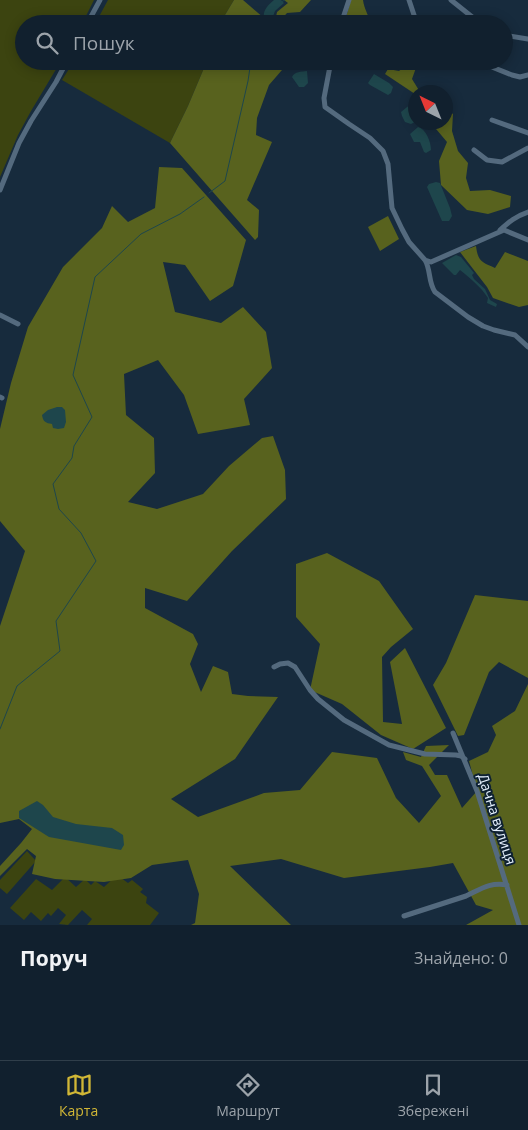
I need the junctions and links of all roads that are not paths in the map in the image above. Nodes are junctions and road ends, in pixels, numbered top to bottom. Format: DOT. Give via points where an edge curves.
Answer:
graph roads {
  1 [pos="100,0"];
  2 [pos="349,0"];
  3 [pos="409,0"];
  4 [pos="451,0"];
  5 [pos="92,15"];
  6 [pos="344,15"];
  7 [pos="414,15"];
  8 [pos="470,15"];
  9 [pos="513,36"];
  10 [pos="528,39"];
  11 [pos="62,70"];
  12 [pos="329,70"];
  13 [pos="500,70"];
  14 [pos="528,75"];
  15 [pos="492,120"];
  16 [pos="528,133"];
  17 [pos="528,148"];
  18 [pos="474,150"];
  19 [pos="0,190"];
  20 [pos="528,212"];
  21 [pos="498,232"];
  22 [pos="528,240"];
  23 [pos="425,260"];
  24 [pos="0,315"];
  25 [pos="18,324"];
  26 [pos="528,347"];
  27 [pos="274,667"];
  28 [pos="454,733"];
  29 [pos="465,760"];
  30 [pos="507,885"];
  31 [pos="404,916"];
  32 [pos="519,925"];
  1 -- 5 [label="street"];
  2 -- 6 [label="street"];
  3 -- 7 [label="street"];
  4 -- 8 [label="street"];
  9 -- 10 [label="street"];
  11 -- 19 [label="street" via="19,143"];
  12 -- 23 [label="street" via="324,107 370,138 383,151 388,164 392,208 406,236"];
  13 -- 14 [label="street" via="520,77"];
  15 -- 16 [label="street"];
  17 -- 18 [label="street" via="502,162 487,160"];
  20 -- 21 [label="street" via="509,221"];
  21 -- 22 [label="street" via="504,230"];
  21 -- 23 [label="street" via="431,262"];
  23 -- 26 [label="street" via="435,292 483,326 515,335"];
  24 -- 25 [label="street"];
  27 -- 29 [label="street, Дачна вулиця" via="288,663 295,666 318,699 344,720 389,745 425,754 461,756"];
  28 -- 29 [label="street, Дачна вулиця"];
  29 -- 30 [label="street, Дачна вулиця"];
  30 -- 31 [label="street, Дачна вулиця" via="497,883 480,888 466,896"];
  30 -- 32 [label="street, Дачна вулиця"];
}
